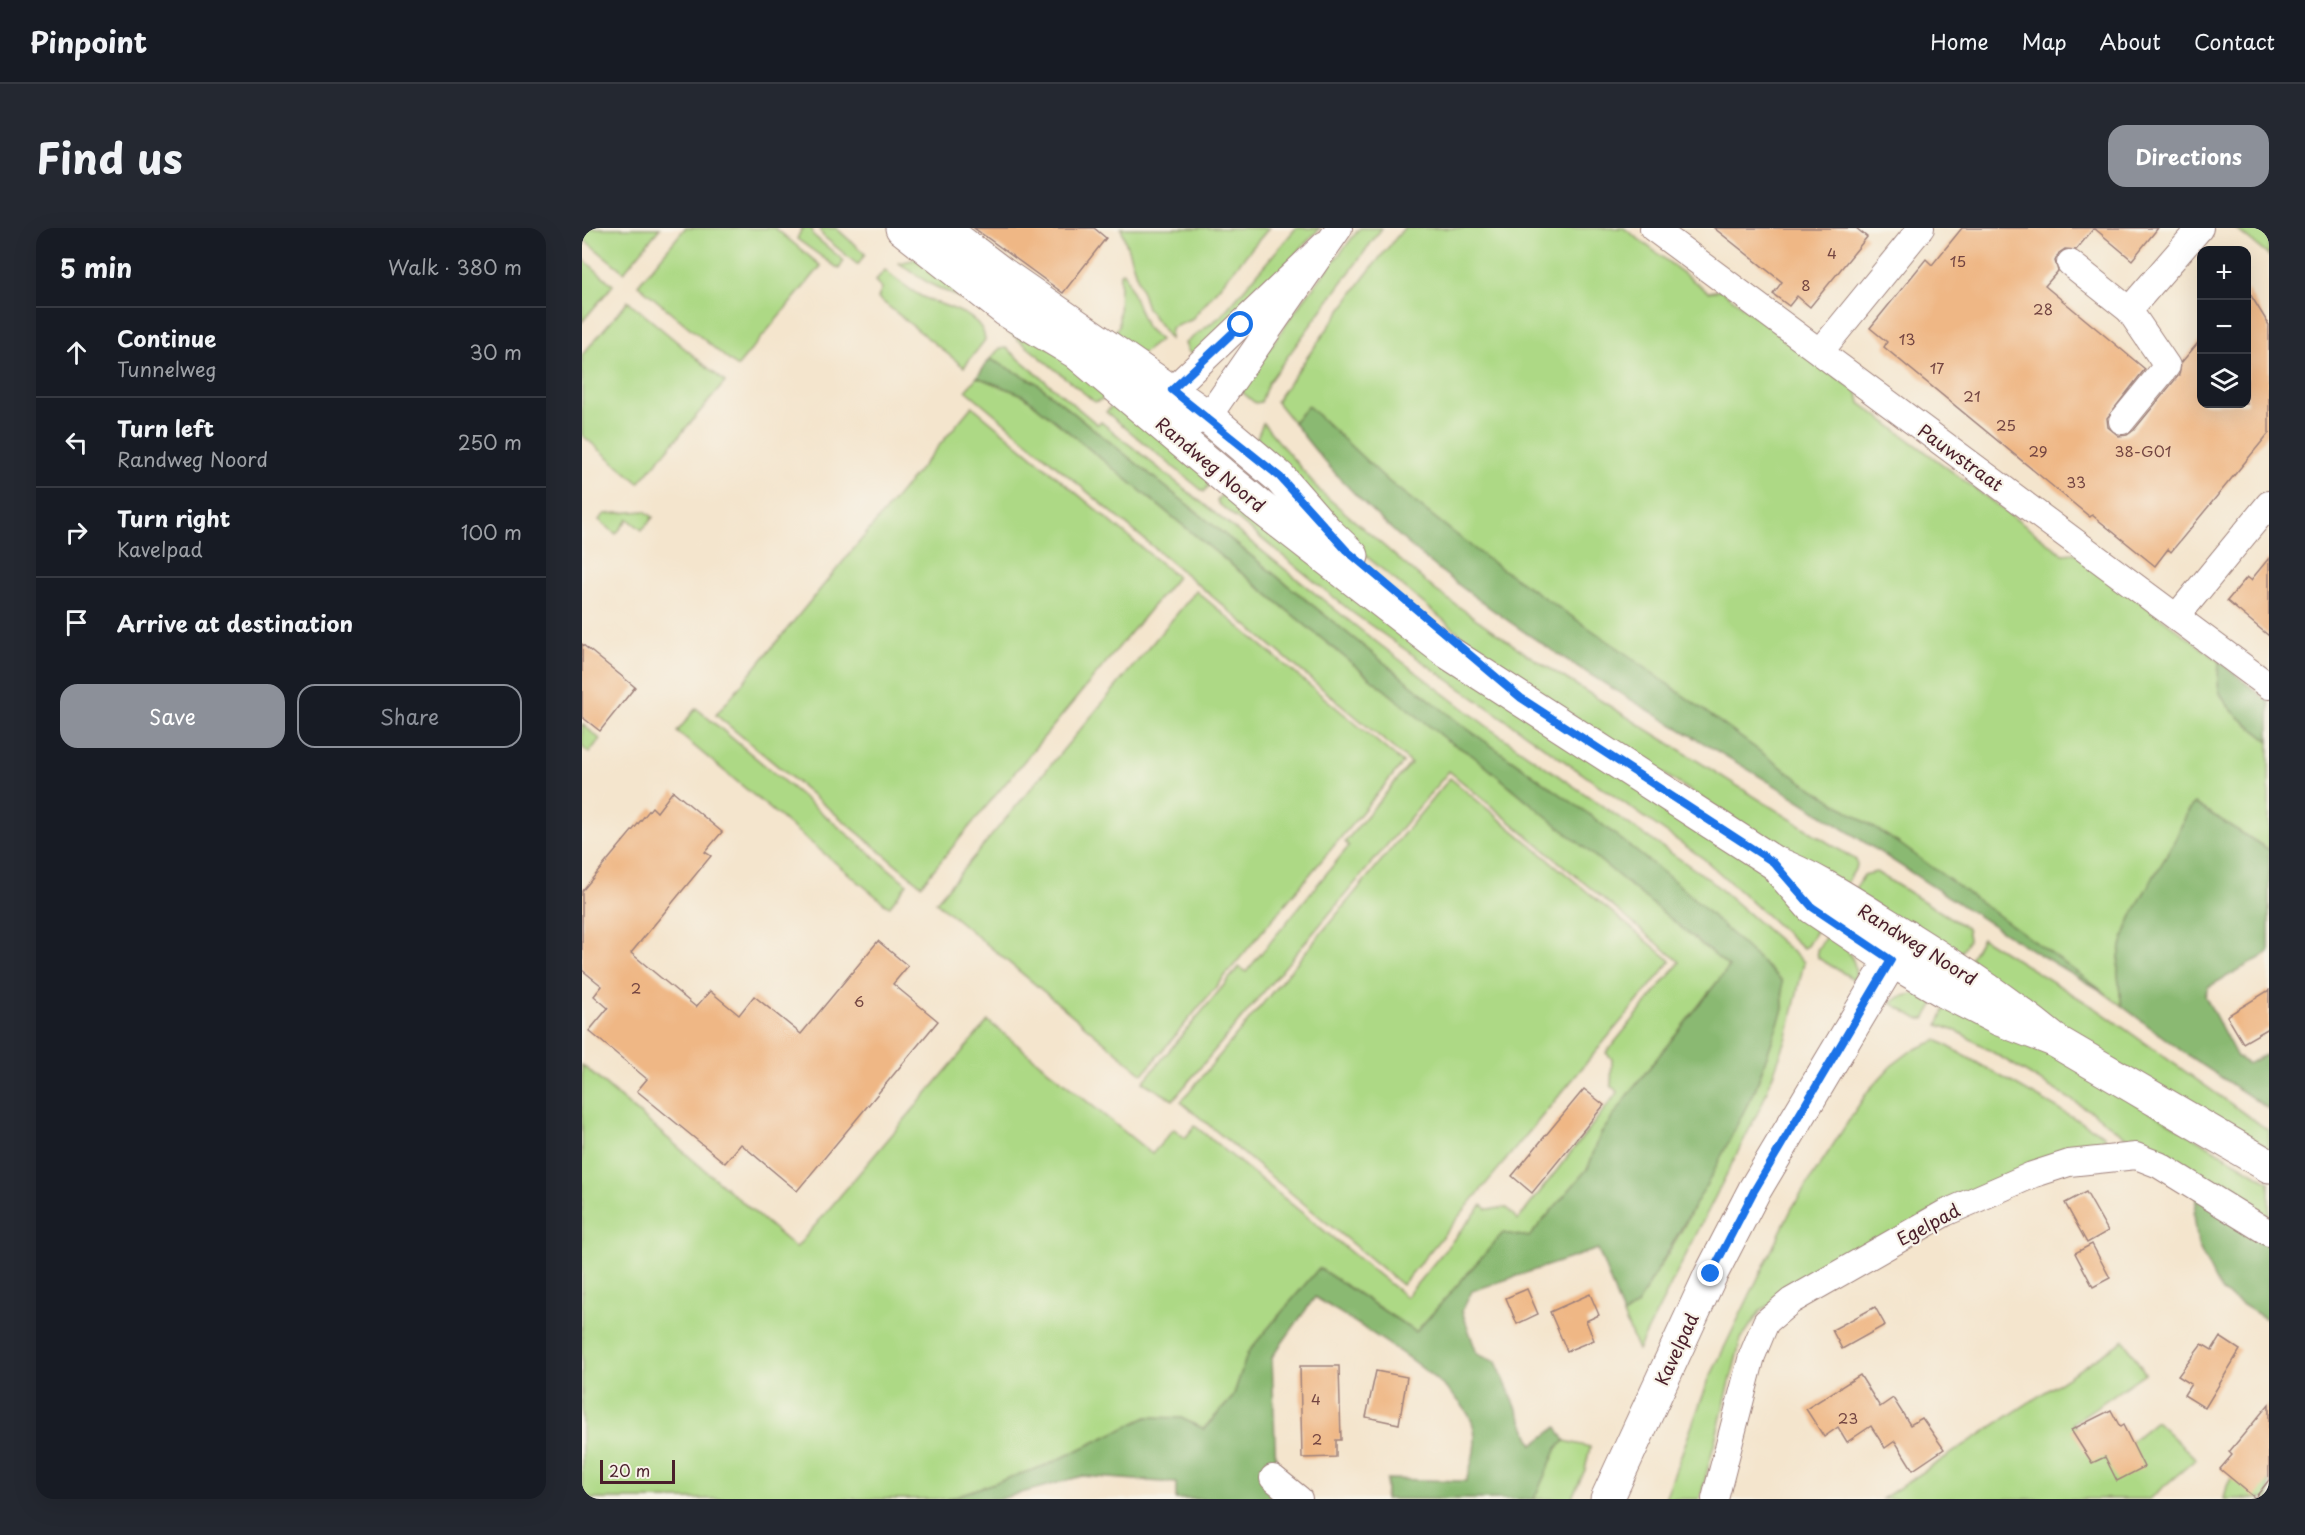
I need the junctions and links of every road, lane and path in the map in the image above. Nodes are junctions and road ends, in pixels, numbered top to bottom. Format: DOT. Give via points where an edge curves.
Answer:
graph roads {
  1 [pos="902,228"];
  2 [pos="942,228"];
  3 [pos="1653,228"];
  4 [pos="1921,228"];
  5 [pos="2200,228"];
  6 [pos="1332,236"];
  7 [pos="2070,263"];
  8 [pos="2129,310"];
  9 [pos="1820,352"];
  10 [pos="1172,390"];
  11 [pos="1208,417"];
  12 [pos="2122,421"];
  13 [pos="1171,431"];
  14 [pos="2269,504"];
  15 [pos="2177,616"];
  16 [pos="2269,686"];
  17 [pos="1521,698"];
  18 [pos="1898,948"];
  19 [pos="2269,1166"];
  20 [pos="2269,1233"];
  21 [pos="1273,1478"];
  22 [pos="1612,1494"];
  23 [pos="1299,1499"];
  24 [pos="1715,1499"];
  1 -- 13 [label="main road, Randweg Noord" via="984,294 1076,352"];
  2 -- 10 [label="main road, Randweg Noord"];
  3 -- 9 [label="street, Pauwstraat"];
  4 -- 9 [label="street"];
  5 -- 8 [label="street"];
  6 -- 10 [label="street"];
  6 -- 11 [label="street"];
  7 -- 8 [label="street"];
  8 -- 12 [label="street" via="2166,366"];
  9 -- 15 [label="street, Pauwstraat"];
  10 -- 11 [label="main road, Randweg Noord"];
  10 -- 13 [label="street"];
  11 -- 13 [label="street"];
  11 -- 17 [label="main road, Randweg Noord" via="1280,477 1346,550"];
  13 -- 17 [label="main road, Randweg Noord" via="1258,505 1446,651"];
  14 -- 15 [label="street"];
  15 -- 16 [label="street, Pauwstraat"];
  17 -- 18 [label="main road, Randweg Noord" via="1773,862 1806,874"];
  18 -- 19 [label="main road, Randweg Noord" via="2007,1002 2054,1040"];
  18 -- 22 [label="main road, Kavelpad" via="1754,1191 1667,1367"];
  20 -- 24 [label="street, Egelpad" via="2159,1165 2136,1156 2068,1163 1946,1213 1791,1301 1766,1322 1752,1356"];
  21 -- 23 [label="street"];
}
